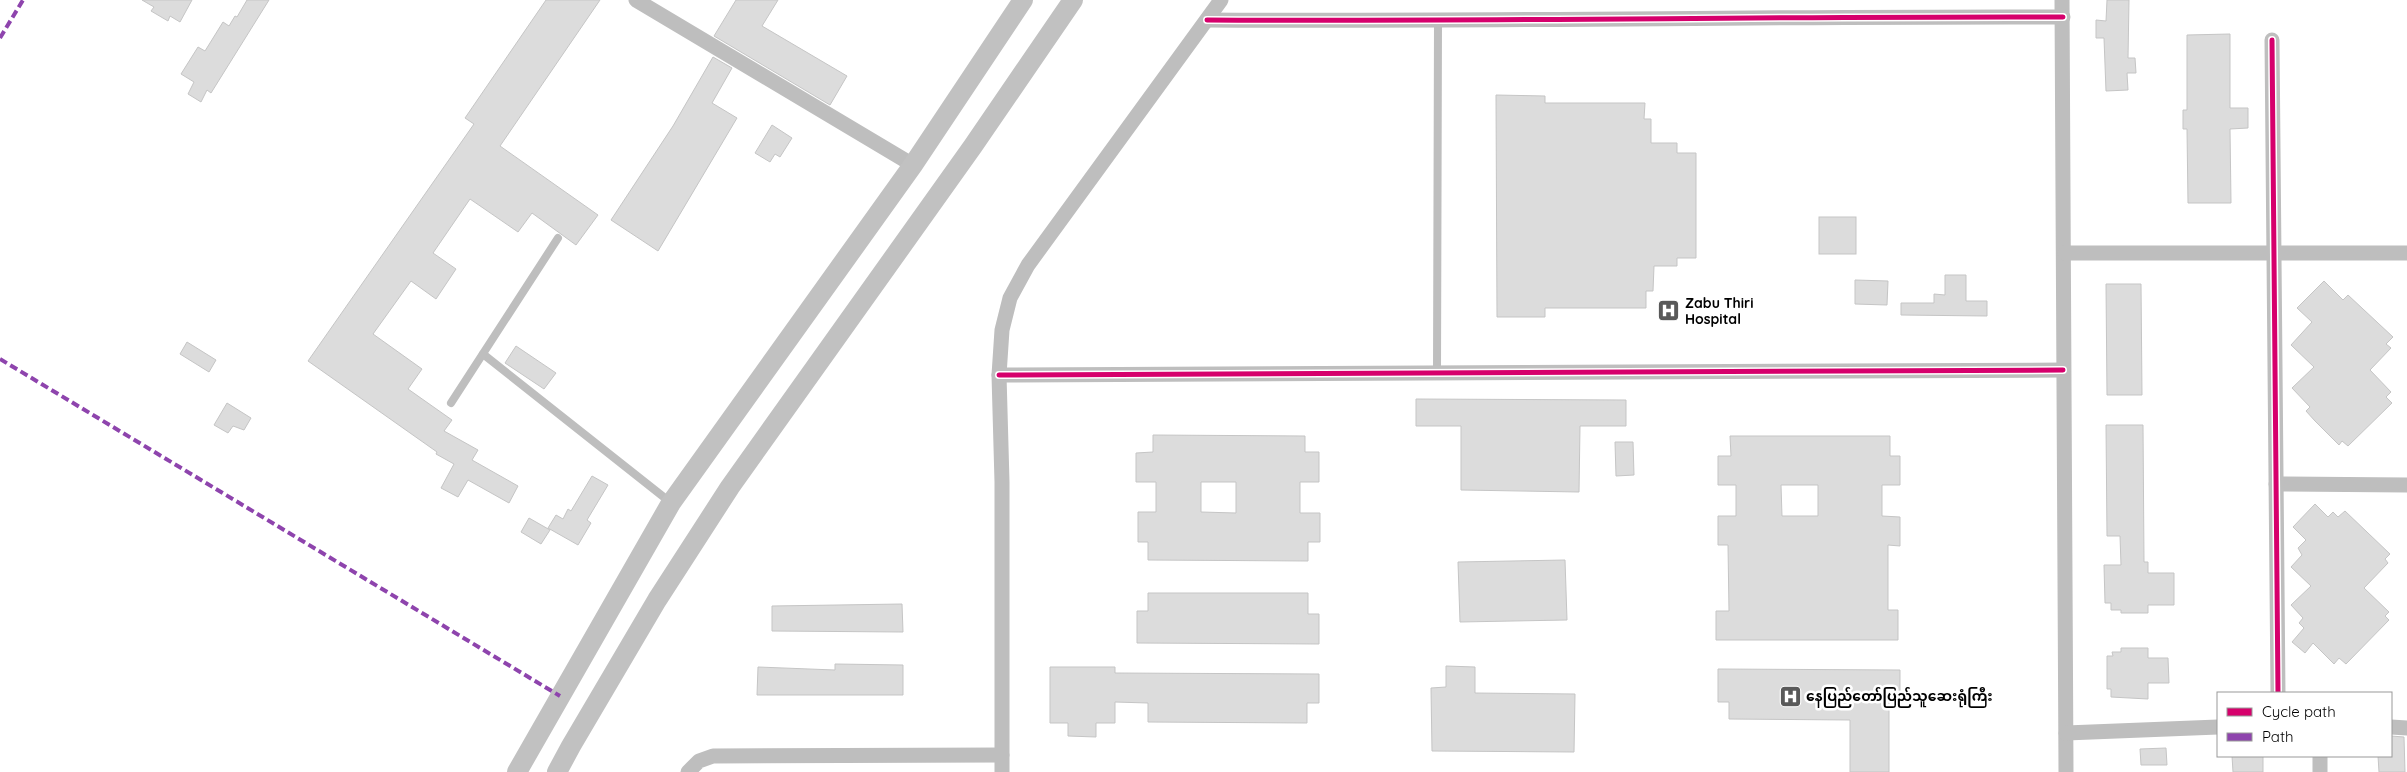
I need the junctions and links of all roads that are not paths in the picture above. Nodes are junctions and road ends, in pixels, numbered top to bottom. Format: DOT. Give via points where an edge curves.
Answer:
graph roads {
  1 [pos="636,0"];
  2 [pos="1023,0"];
  3 [pos="1073,0"];
  4 [pos="1221,0"];
  5 [pos="2062,0"];
  6 [pos="2063,17"];
  7 [pos="1207,20"];
  8 [pos="1438,21"];
  9 [pos="2272,40"];
  10 [pos="912,165"];
  11 [pos="558,238"];
  12 [pos="2274,252"];
  13 [pos="2065,253"];
  14 [pos="2407,253"];
  15 [pos="483,354"];
  16 [pos="2063,370"];
  17 [pos="1437,374"];
  18 [pos="1000,375"];
  19 [pos="451,402"];
  20 [pos="2276,484"];
  21 [pos="2407,485"];
  22 [pos="672,503"];
  23 [pos="2278,692"];
  24 [pos="2217,727"];
  25 [pos="2392,727"];
  26 [pos="2407,728"];
  27 [pos="2066,733"];
  28 [pos="1002,754"];
  29 [pos="2320,757"];
  30 [pos="517,772"];
  31 [pos="558,772"];
  32 [pos="688,772"];
  33 [pos="1002,772"];
  34 [pos="2066,772"];
  35 [pos="2320,772"];
  1 -- 10 [label="street"];
  2 -- 10 [label="main road"];
  3 -- 31 [label="main road" via="730,487 658,600"];
  4 -- 7 [label="street"];
  5 -- 6 [label="street"];
  6 -- 8 [label="street"];
  6 -- 13 [label="street"];
  7 -- 8 [label="street"];
  7 -- 18 [label="street" via="1028,265 1004,318"];
  8 -- 17 [label="lane"];
  9 -- 12 [label="street"];
  10 -- 22 [label="main road"];
  11 -- 15 [label="lane"];
  12 -- 13 [label="street"];
  12 -- 14 [label="street"];
  12 -- 20 [label="street"];
  13 -- 16 [label="street"];
  15 -- 19 [label="lane"];
  15 -- 22 [label="lane"];
  16 -- 17 [label="street"];
  16 -- 27 [label="street"];
  17 -- 18 [label="street"];
  18 -- 28 [label="street"];
  20 -- 21 [label="street"];
  20 -- 23 [label="street"];
  22 -- 30 [label="main road"];
  24 -- 27 [label="street"];
  25 -- 26 [label="street"];
  27 -- 34 [label="street"];
  28 -- 32 [label="street" via="713,756 698,761"];
  28 -- 33 [label="street"];
  29 -- 35 [label="street"];
}
